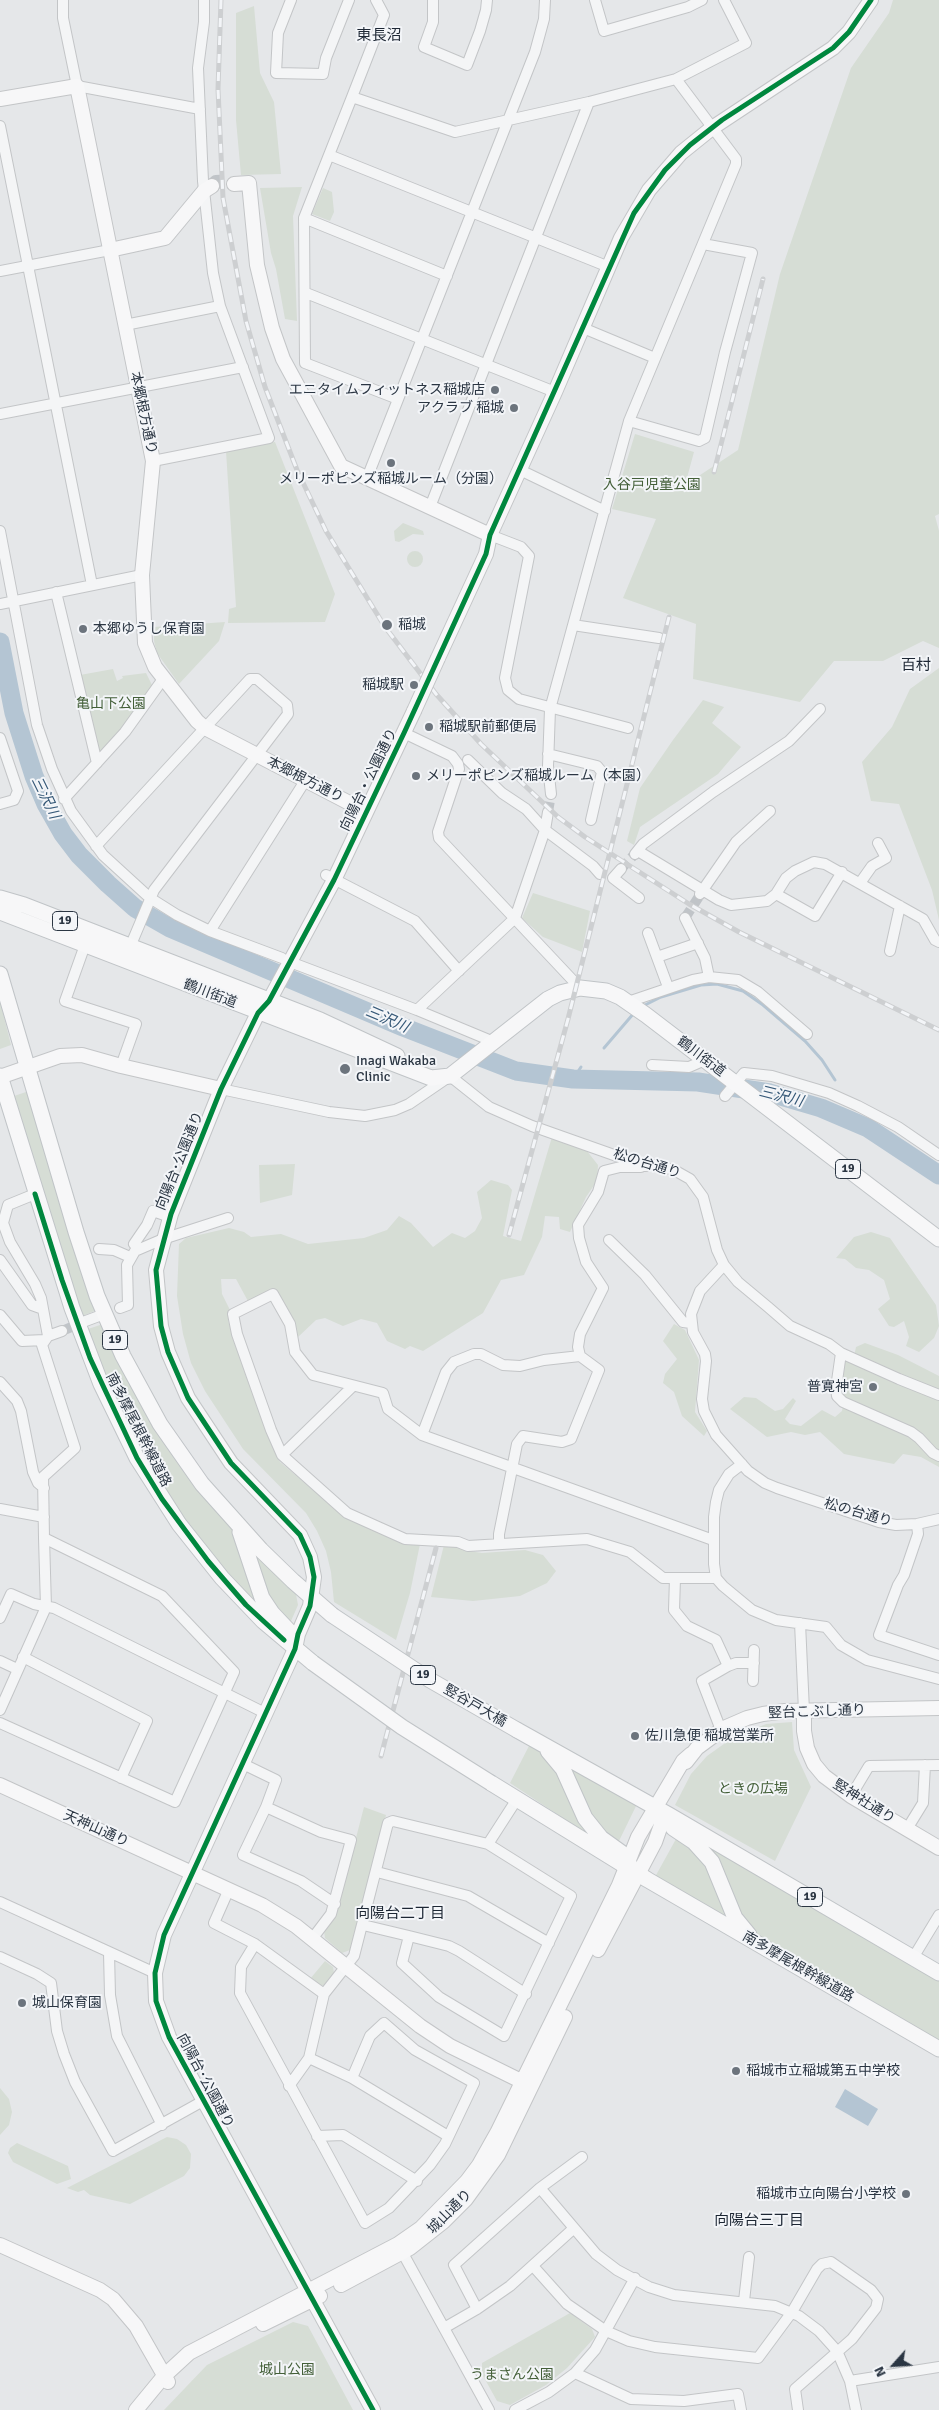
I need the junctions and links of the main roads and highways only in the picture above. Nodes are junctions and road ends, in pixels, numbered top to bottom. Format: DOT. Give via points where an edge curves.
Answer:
graph roads {
  1 [pos="0,898"];
  2 [pos="0,912"];
  3 [pos="0,974"];
  4 [pos="263,1004"];
  5 [pos="0,1077"];
  6 [pos="939,1240"];
  7 [pos="235,1522"];
  8 [pos="322,1607"];
  9 [pos="290,1645"];
  10 [pos="537,1742"];
  11 [pos="659,1816"];
  12 [pos="632,1871"];
  13 [pos="762,1946"];
  14 [pos="939,1973"];
  15 [pos="939,2049"];
  1 -- 4 [label="main road, 鶴川街道 / 19" via="130,947"];
  2 -- 4 [label="main road, 鶴川街道 / 19" via="85,945"];
  3 -- 7 [label="main road, 南多摩尾根幹線道路 / 19" via="86,1265 123,1356 160,1424"];
  4 -- 6 [label="main road, 鶴川街道 / 19" via="423,1076 438,1079 450,1076 560,992 580,988 606,991 646,1015 720,1071 731,1087 757,1099"];
  5 -- 9 [label="main road, 南多摩尾根幹線道路 / 19" via="62,1280 90,1358 137,1458 166,1505 208,1561 246,1605"];
  7 -- 8 [label="main road, 南多摩尾根幹線道路 / 19"];
  7 -- 9 [label="main road" via="262,1598 292,1635"];
  8 -- 10 [label="main road, 竪谷戸大橋 / 19, bridge" via="430,1680"];
  9 -- 12 [label="main road, 南多摩尾根幹線道路 / 19, bridge" via="402,1727"];
  10 -- 11 [label="main road, 19"];
  10 -- 12 [label="main road" via="559,1764 593,1829"];
  11 -- 13 [label="main road" via="694,1842 712,1862 736,1918"];
  11 -- 14 [label="main road, 19"];
  12 -- 13 [label="main road, 南多摩尾根幹線道路 / 19"];
  13 -- 15 [label="main road, 南多摩尾根幹線道路 / 19"];
}
